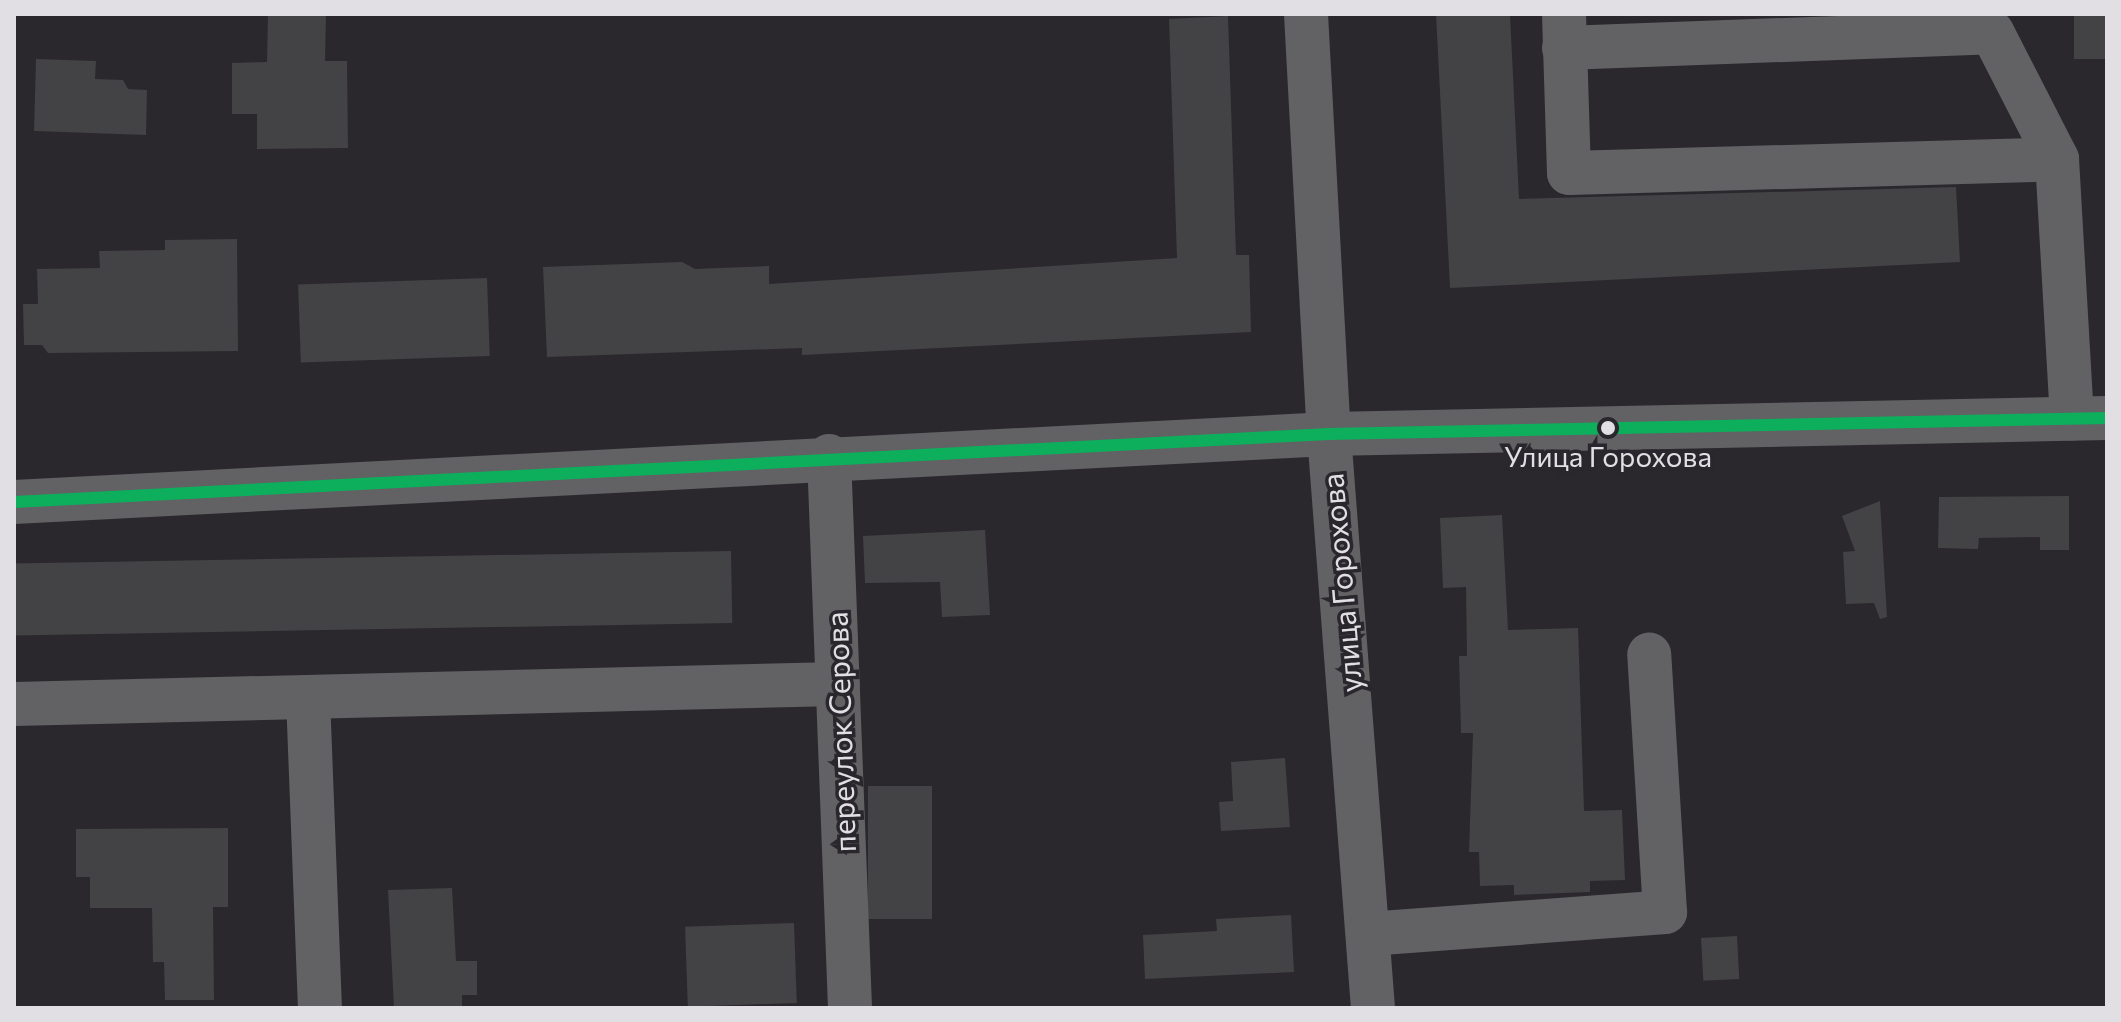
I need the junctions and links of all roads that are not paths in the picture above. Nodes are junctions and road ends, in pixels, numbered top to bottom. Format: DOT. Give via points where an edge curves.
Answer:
graph roads {
  1 [pos="1306,14"];
  2 [pos="1564,31"];
  3 [pos="2057,159"];
  4 [pos="2090,418"];
  5 [pos="1329,434"];
  6 [pos="829,456"];
  7 [pos="14,502"];
  8 [pos="1649,654"];
  9 [pos="838,684"];
  10 [pos="308,697"];
  11 [pos="14,704"];
  12 [pos="1368,934"];
  13 [pos="320,1008"];
  14 [pos="850,1008"];
  15 [pos="1373,1008"];
  1 -- 5 [label="street, улица Горохова"];
  2 -- 3 [label="street" via="1992,32"];
  2 -- 3 [label="street" via="1569,173"];
  3 -- 4 [label="street"];
  4 -- 5 [label="street"];
  5 -- 6 [label="street"];
  5 -- 12 [label="street, улица Горохова"];
  6 -- 7 [label="street"];
  6 -- 9 [label="street, переулок Серова"];
  8 -- 12 [label="street" via="1665,912"];
  9 -- 10 [label="street"];
  9 -- 14 [label="street, переулок Серова"];
  10 -- 11 [label="street"];
  10 -- 13 [label="street"];
  12 -- 15 [label="street, улица Горохова"];
}
